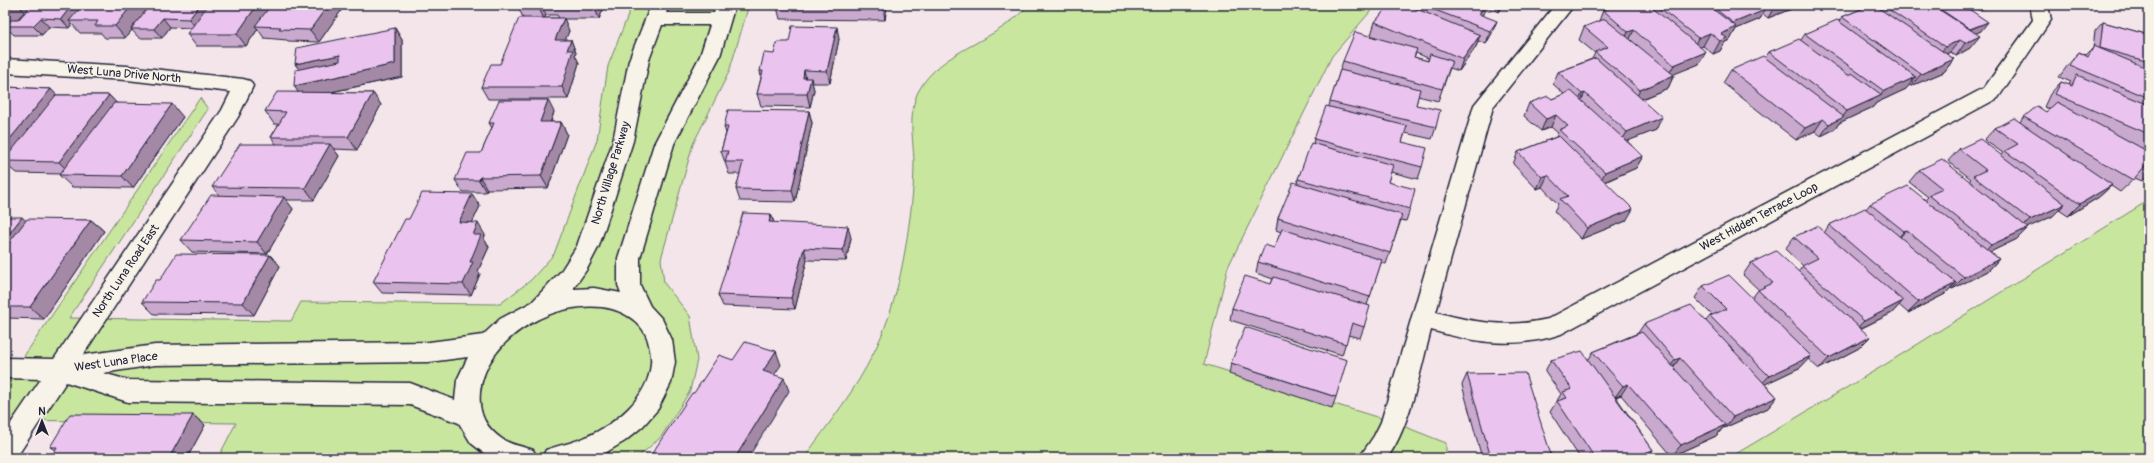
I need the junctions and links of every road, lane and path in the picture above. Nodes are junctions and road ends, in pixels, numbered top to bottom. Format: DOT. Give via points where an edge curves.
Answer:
graph roads {
  1 [pos="1565,5"];
  2 [pos="2039,5"];
  3 [pos="657,12"];
  4 [pos="723,12"];
  5 [pos="5,66"];
  6 [pos="243,86"];
  7 [pos="536,310"];
  8 [pos="641,312"];
  9 [pos="1423,318"];
  10 [pos="490,344"];
  11 [pos="5,368"];
  12 [pos="60,370"];
  13 [pos="468,415"];
  14 [pos="593,452"];
  15 [pos="5,453"];
  16 [pos="519,458"];
  17 [pos="555,458"];
  18 [pos="1372,458"];
  1 -- 9 [label="street" via="1484,105"];
  2 -- 9 [label="street, West Hidden Terrace Loop" via="2042,20 1991,93 1553,327 1534,333 1492,335"];
  3 -- 4 [label="street, North Village Parkway"];
  3 -- 7 [label="street, North Village Parkway" via="639,60 623,140 588,246 583,258 564,285"];
  4 -- 8 [label="street, North Village Parkway" via="710,56 664,144 629,258 629,285"];
  5 -- 6 [label="street, West Luna Drive North" via="127,73"];
  6 -- 12 [label="street, North Luna Road East" via="231,112"];
  7 -- 8 [label="street" via="564,300 593,297 619,301"];
  7 -- 10 [label="street" via="511,324"];
  8 -- 14 [label="street" via="656,329 664,351 661,377 649,403 627,427"];
  9 -- 18 [label="street" via="1394,422 1383,444"];
  10 -- 12 [label="street, West Luna Place" via="429,352 155,355"];
  10 -- 13 [label="street" via="474,367 467,392"];
  11 -- 12 [label="street"];
  12 -- 13 [label="street, West Luna Place" via="128,391 410,394"];
  12 -- 15 [label="street, North Luna Road East"];
  13 -- 16 [label="street" via="477,434 494,449"];
  14 -- 17 [label="street"];
}
